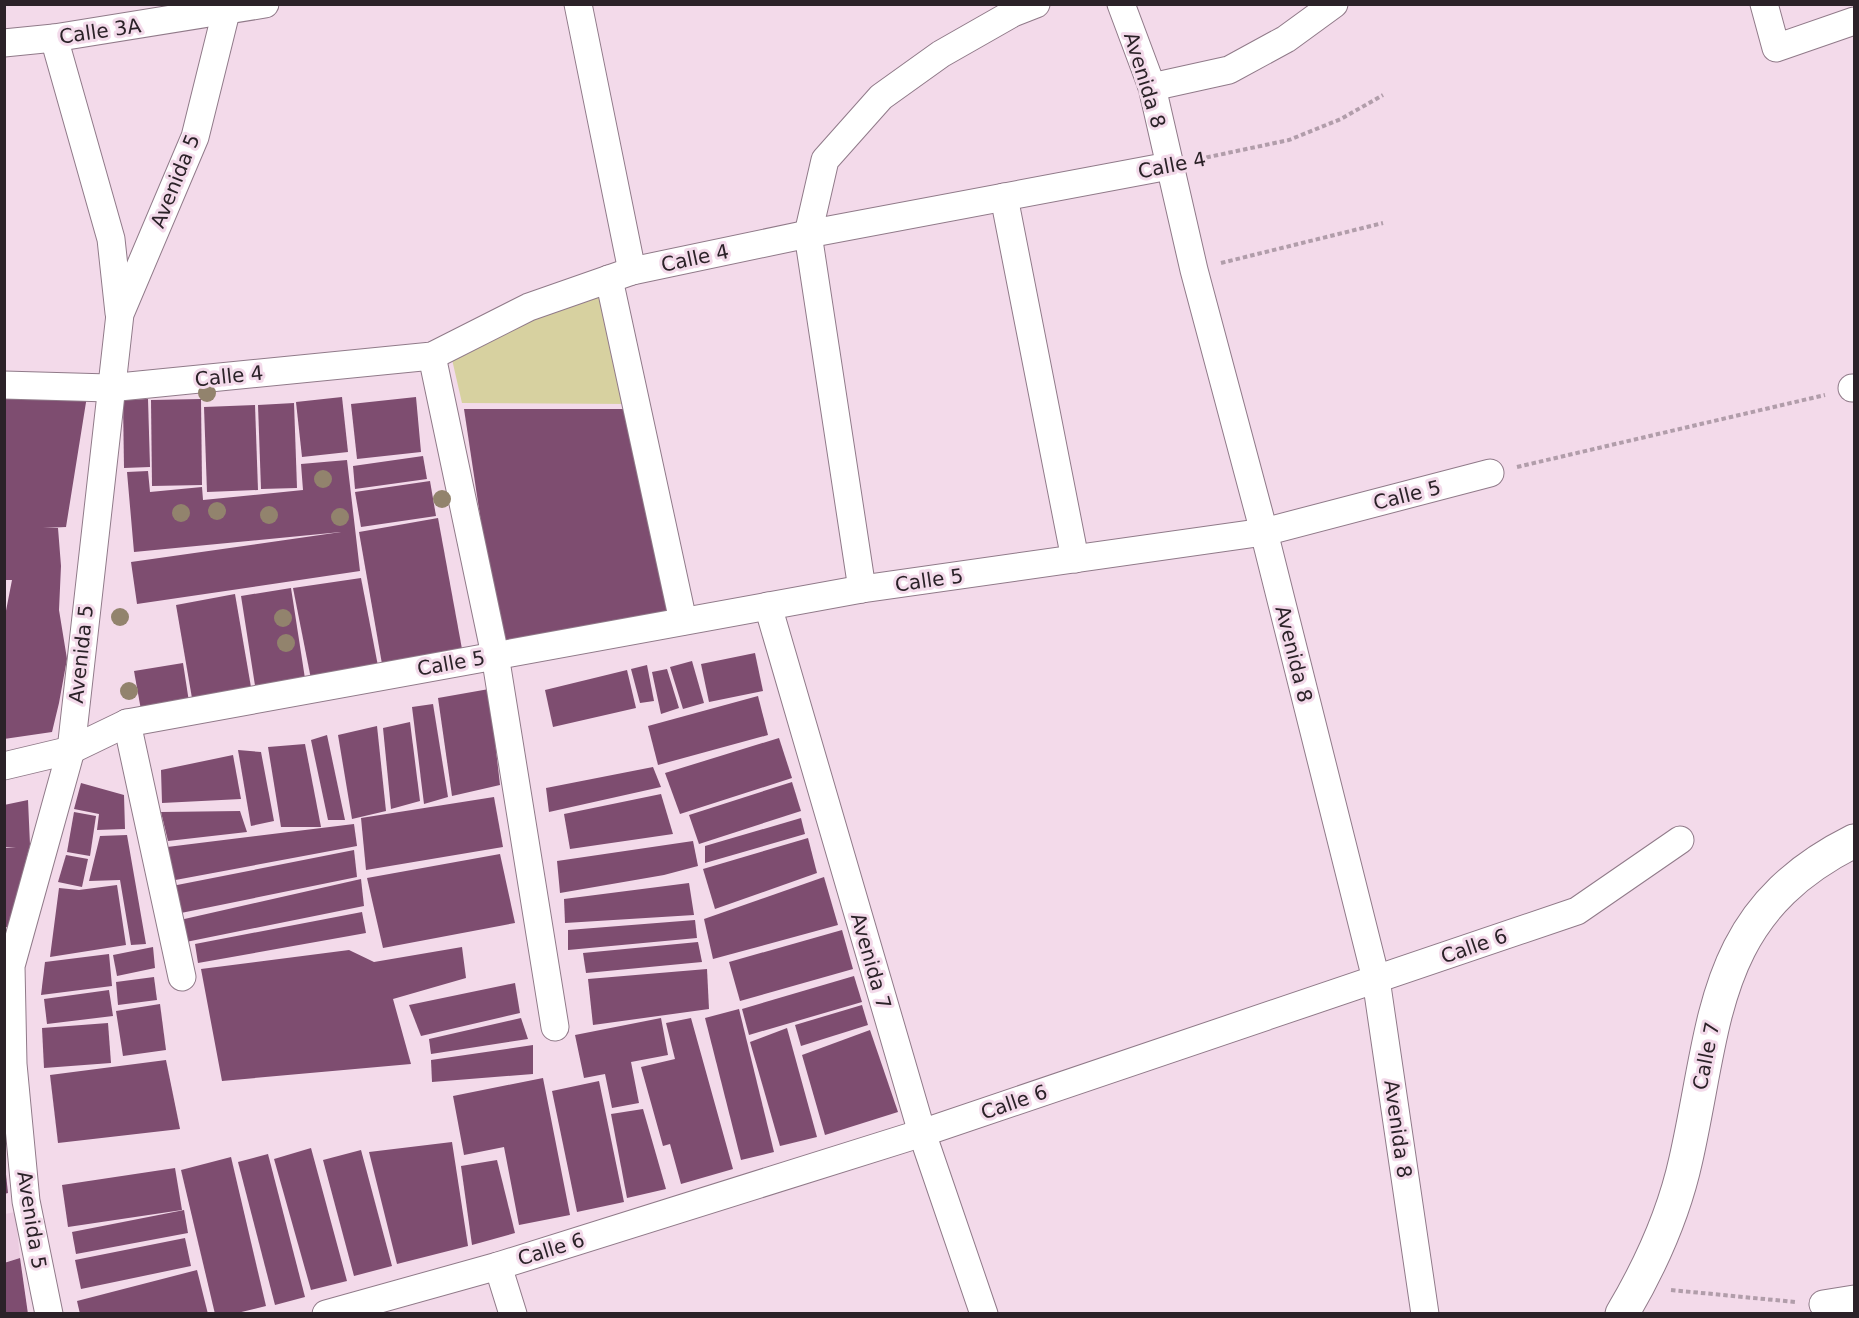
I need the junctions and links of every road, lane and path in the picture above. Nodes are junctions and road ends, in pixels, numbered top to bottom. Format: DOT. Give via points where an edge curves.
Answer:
graph roads {
  1 [pos="265,4"];
  2 [pos="578,4"];
  3 [pos="1036,4"];
  4 [pos="1121,4"];
  5 [pos="1334,4"];
  6 [pos="1764,4"];
  7 [pos="228,8"];
  8 [pos="1854,21"];
  9 [pos="54,38"];
  10 [pos="4,43"];
  11 [pos="1152,87"];
  12 [pos="1383,94"];
  13 [pos="1169,166"];
  14 [pos="1004,197"];
  15 [pos="1383,223"];
  16 [pos="808,234"];
  17 [pos="1194,270"];
  18 [pos="620,275"];
  19 [pos="120,314"];
  20 [pos="432,356"];
  21 [pos="4,385"];
  22 [pos="110,388"];
  23 [pos="1853,388"];
  24 [pos="1490,473"];
  25 [pos="1264,532"];
  26 [pos="1075,559"];
  27 [pos="862,590"];
  28 [pos="768,606"];
  29 [pos="683,621"];
  30 [pos="495,655"];
  31 [pos="127,723"];
  32 [pos="71,750"];
  33 [pos="4,766"];
  34 [pos="1680,840"];
  35 [pos="1854,841"];
  36 [pos="182,977"];
  37 [pos="1376,979"];
  38 [pos="555,1027"];
  39 [pos="922,1133"];
  40 [pos="15,1204"];
  41 [pos="498,1266"];
  42 [pos="1854,1299"];
  43 [pos="1630,1300"];
  44 [pos="1823,1304"];
  45 [pos="49,1314"];
  46 [pos="326,1314"];
  47 [pos="513,1314"];
  48 [pos="984,1314"];
  49 [pos="1425,1314"];
  1 -- 7 [label="street, Calle 3A"];
  2 -- 18 [label="street"];
  3 -- 16 [label="street" via="941,54 881,97 825,160"];
  4 -- 11 [label="street, Avenida 8"];
  5 -- 11 [label="street" via="1286,39 1229,70"];
  6 -- 8 [label="street" via="1776,48"];
  7 -- 9 [label="street, Calle 3A"];
  7 -- 19 [label="street, Avenida 5" via="195,137"];
  9 -- 10 [label="street, Calle 3A"];
  9 -- 19 [label="street" via="111,240"];
  11 -- 13 [label="street, Avenida 8"];
  12 -- 13 [label="path, Calle 4" via="1341,119 1289,140"];
  13 -- 14 [label="street, Calle 4"];
  13 -- 17 [label="street, Avenida 8"];
  14 -- 16 [label="street, Calle 4"];
  14 -- 26 [label="street"];
  15 -- 17 [label="path"];
  16 -- 18 [label="street, Calle 4"];
  16 -- 27 [label="street"];
  17 -- 25 [label="street, Avenida 8"];
  18 -- 20 [label="street, Calle 4" via="528,307"];
  18 -- 29 [label="street"];
  19 -- 22 [label="street, Avenida 5"];
  20 -- 22 [label="street, Calle 4"];
  20 -- 30 [label="street"];
  21 -- 22 [label="street, Calle 4"];
  22 -- 32 [label="street, Avenida 5"];
  23 -- 24 [label="path"];
  24 -- 25 [label="street, Calle 5"];
  25 -- 26 [label="street, Calle 5"];
  25 -- 37 [label="street, Avenida 8"];
  26 -- 27 [label="street, Calle 5"];
  27 -- 28 [label="street, Calle 5"];
  28 -- 29 [label="street, Calle 5"];
  28 -- 39 [label="street, Avenida 7"];
  29 -- 30 [label="street, Calle 5"];
  30 -- 31 [label="street, Calle 5"];
  30 -- 38 [label="street"];
  31 -- 32 [label="street, Calle 5"];
  31 -- 36 [label="street"];
  32 -- 33 [label="street, Calle 5"];
  32 -- 40 [label="street, Avenida 5" via="11,966"];
  34 -- 37 [label="street, Calle 6" via="1577,911"];
  35 -- 43 [label="street, Calle 7" via="1818,862 1783,891 1747,935 1731,964 1711,1024 1686,1159 1674,1201"];
  37 -- 39 [label="street, Calle 6"];
  37 -- 49 [label="street, Avenida 8"];
  39 -- 41 [label="street, Calle 6"];
  39 -- 48 [label="street, Avenida 7"];
  40 -- 45 [label="street, Avenida 5"];
  41 -- 46 [label="street, Calle 6"];
  41 -- 47 [label="street"];
  42 -- 44 [label="street"];
  43 -- 44 [label="path"];
}
